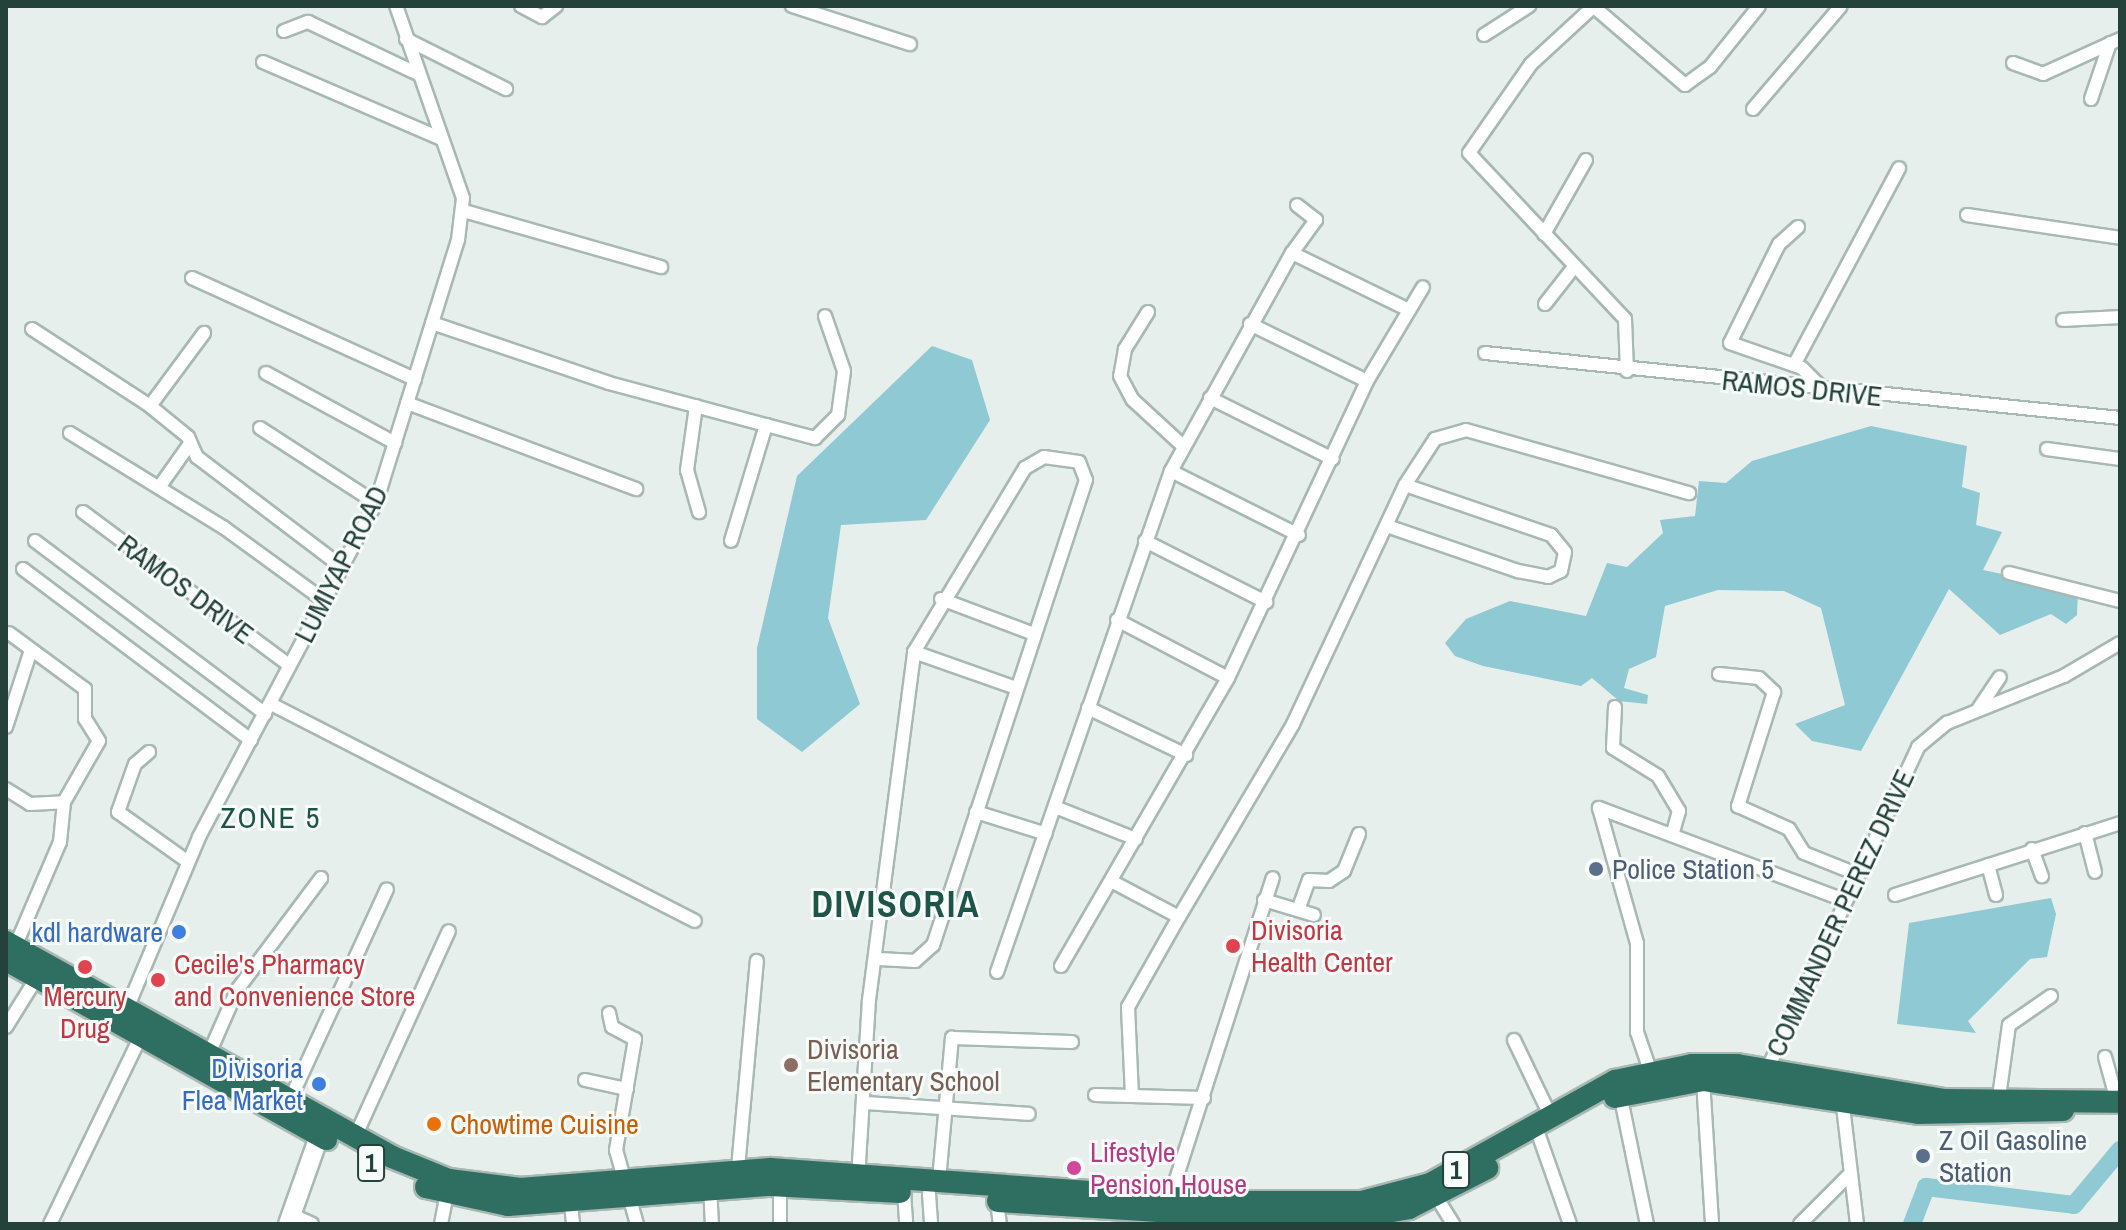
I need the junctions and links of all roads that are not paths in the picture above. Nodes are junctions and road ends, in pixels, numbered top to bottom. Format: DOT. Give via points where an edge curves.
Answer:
graph roads {
  1 [pos="396,6"];
  2 [pos="521,6"];
  3 [pos="556,6"];
  4 [pos="792,6"];
  5 [pos="1594,6"];
  6 [pos="1759,6"];
  7 [pos="1841,6"];
  8 [pos="1523,7"];
  9 [pos="284,31"];
  10 [pos="1484,35"];
  11 [pos="406,39"];
  12 [pos="2115,41"];
  13 [pos="910,44"];
  14 [pos="263,62"];
  15 [pos="2013,63"];
  16 [pos="418,74"];
  17 [pos="506,89"];
  18 [pos="2091,99"];
  19 [pos="1753,109"];
  20 [pos="442,139"];
  21 [pos="1586,160"];
  22 [pos="1899,168"];
  23 [pos="1297,205"];
  24 [pos="464,211"];
  25 [pos="1967,215"];
  26 [pos="1798,227"];
  27 [pos="1544,234"];
  28 [pos="2120,238"];
  29 [pos="1292,253"];
  30 [pos="661,267"];
  31 [pos="1574,267"];
  32 [pos="192,278"];
  33 [pos="1423,287"];
  34 [pos="1545,304"];
  35 [pos="1409,310"];
  36 [pos="1148,312"];
  37 [pos="825,316"];
  38 [pos="2120,317"];
  39 [pos="2063,320"];
  40 [pos="432,323"];
  41 [pos="1250,324"];
  42 [pos="32,329"];
  43 [pos="204,333"];
  44 [pos="1485,353"];
  45 [pos="1794,365"];
  46 [pos="1627,371"];
  47 [pos="266,373"];
  48 [pos="415,379"];
  49 [pos="1367,381"];
  50 [pos="1823,389"];
  51 [pos="1210,398"];
  52 [pos="407,403"];
  53 [pos="150,406"];
  54 [pos="696,406"];
  55 [pos="2120,418"];
  56 [pos="766,425"];
  57 [pos="260,428"];
  58 [pos="70,433"];
  59 [pos="395,443"];
  60 [pos="189,445"];
  61 [pos="1183,446"];
  62 [pos="2047,449"];
  63 [pos="1333,459"];
  64 [pos="2120,459"];
  65 [pos="1171,471"];
  66 [pos="1405,485"];
  67 [pos="160,486"];
  68 [pos="636,489"];
  69 [pos="1689,493"];
  70 [pos="376,503"];
  71 [pos="83,512"];
  72 [pos="699,512"];
  73 [pos="1387,526"];
  74 [pos="1299,535"];
  75 [pos="35,541"];
  76 [pos="731,541"];
  77 [pos="1145,541"];
  78 [pos="343,568"];
  79 [pos="23,569"];
  80 [pos="2009,573"];
  81 [pos="941,599"];
  82 [pos="325,601"];
  83 [pos="2120,601"];
  84 [pos="1266,602"];
  85 [pos="1117,620"];
  86 [pos="9,633"];
  87 [pos="1034,634"];
  88 [pos="2120,643"];
  89 [pos="31,650"];
  90 [pos="914,652"];
  91 [pos="289,665"];
  92 [pos="1719,674"];
  93 [pos="2000,677"];
  94 [pos="1228,678"];
  95 [pos="1016,688"];
  96 [pos="1615,707"];
  97 [pos="1088,708"];
  98 [pos="1979,708"];
  99 [pos="268,709"];
  100 [pos="6,727"];
  101 [pos="251,740"];
  102 [pos="149,752"];
  103 [pos="1186,755"];
  104 [pos="6,789"];
  105 [pos="64,802"];
  106 [pos="1055,807"];
  107 [pos="976,812"];
  108 [pos="2120,823"];
  109 [pos="2085,833"];
  110 [pos="1046,834"];
  111 [pos="1359,834"];
  112 [pos="1672,835"];
  113 [pos="1136,839"];
  114 [pos="2032,849"];
  115 [pos="188,862"];
  116 [pos="1988,865"];
  117 [pos="2095,872"];
  118 [pos="1854,873"];
  119 [pos="2042,876"];
  120 [pos="321,878"];
  121 [pos="1273,878"];
  122 [pos="1111,881"];
  123 [pos="387,889"];
  124 [pos="1895,895"];
  125 [pos="1996,895"];
  126 [pos="1841,899"];
  127 [pos="1264,900"];
  128 [pos="1298,910"];
  129 [pos="1314,915"];
  130 [pos="1179,917"];
  131 [pos="695,921"];
  132 [pos="449,931"];
  133 [pos="9,950"];
  134 [pos="880,959"];
  135 [pos="757,961"];
  136 [pos="1061,966"];
  137 [pos="997,972"];
  138 [pos="36,979"];
  139 [pos="2051,996"];
  140 [pos="609,1013"];
  141 [pos="123,1019"];
  142 [pos="6,1027"];
  143 [pos="140,1038"];
  144 [pos="1514,1040"];
  145 [pos="1072,1042"];
  146 [pos="208,1056"];
  147 [pos="2105,1057"];
  148 [pos="1652,1077"];
  149 [pos="1764,1077"];
  150 [pos="585,1080"];
  151 [pos="1703,1080"];
  152 [pos="1618,1088"];
  153 [pos="627,1089"];
  154 [pos="1842,1092"];
  155 [pos="1095,1095"];
  156 [pos="1132,1096"];
  157 [pos="1999,1097"];
  158 [pos="1204,1098"];
  159 [pos="289,1102"];
  160 [pos="864,1103"];
  161 [pos="2119,1106"];
  162 [pos="945,1109"];
  163 [pos="1549,1113"];
  164 [pos="1029,1114"];
  165 [pos="321,1128"];
  166 [pos="1539,1136"];
  167 [pos="355,1137"];
  168 [pos="738,1168"];
  169 [pos="1850,1174"];
  170 [pos="780,1177"];
  171 [pos="858,1182"];
  172 [pos="710,1187"];
  173 [pos="934,1187"];
  174 [pos="448,1188"];
  175 [pos="629,1189"];
  176 [pos="904,1192"];
  177 [pos="1437,1198"];
  178 [pos="997,1201"];
  179 [pos="1158,1211"];
  180 [pos="572,1214"];
  181 [pos="289,1219"];
  182 [pos="1379,1220"];
  183 [pos="50,1224"];
  184 [pos="312,1224"];
  185 [pos="441,1224"];
  186 [pos="637,1224"];
  187 [pos="712,1224"];
  188 [pos="780,1224"];
  189 [pos="906,1224"];
  190 [pos="931,1224"];
  191 [pos="1000,1224"];
  192 [pos="1453,1224"];
  193 [pos="1570,1224"];
  194 [pos="1647,1224"];
  195 [pos="1712,1224"];
  196 [pos="1800,1224"];
  197 [pos="1857,1224"];
  1 -- 11 [label="street"];
  2 -- 3 [label="street" via="542,17"];
  4 -- 13 [label="street"];
  5 -- 6 [label="street" via="1685,85 1710,67"];
  5 -- 27 [label="street" via="1531,64 1470,148 1475,165"];
  7 -- 19 [label="street"];
  8 -- 10 [label="street"];
  9 -- 16 [label="street" via="308,22"];
  11 -- 16 [label="street"];
  11 -- 17 [label="street"];
  12 -- 15 [label="street" via="2043,74"];
  12 -- 18 [label="street"];
  14 -- 20 [label="street"];
  16 -- 20 [label="street"];
  20 -- 24 [label="street"];
  21 -- 27 [label="street"];
  22 -- 45 [label="street"];
  23 -- 29 [label="street" via="1316,220"];
  24 -- 30 [label="street"];
  24 -- 40 [label="street, LUMIYAP ROAD"];
  25 -- 28 [label="street"];
  26 -- 45 [label="street" via="1779,244 1730,339 1742,353"];
  27 -- 31 [label="street"];
  29 -- 35 [label="street"];
  29 -- 41 [label="street"];
  31 -- 34 [label="street"];
  31 -- 46 [label="street" via="1625,319"];
  32 -- 48 [label="street"];
  33 -- 35 [label="street"];
  35 -- 49 [label="street"];
  36 -- 61 [label="street" via="1125,349 1120,376 1133,400"];
  37 -- 56 [label="street" via="844,371 838,415 815,438"];
  38 -- 39 [label="street"];
  40 -- 48 [label="street, LUMIYAP ROAD"];
  40 -- 54 [label="street"];
  41 -- 49 [label="street"];
  41 -- 51 [label="street"];
  42 -- 53 [label="street"];
  43 -- 53 [label="street"];
  44 -- 46 [label="street, RAMOS DRIVE"];
  45 -- 50 [label="street"];
  46 -- 50 [label="street, RAMOS DRIVE"];
  47 -- 59 [label="street"];
  48 -- 52 [label="street, LUMIYAP ROAD"];
  49 -- 63 [label="street"];
  50 -- 55 [label="street, RAMOS DRIVE"];
  51 -- 61 [label="street"];
  51 -- 63 [label="street"];
  52 -- 59 [label="street, LUMIYAP ROAD"];
  52 -- 68 [label="street"];
  53 -- 60 [label="street"];
  54 -- 56 [label="street"];
  54 -- 72 [label="street" via="687,470"];
  56 -- 76 [label="street"];
  57 -- 70 [label="street"];
  58 -- 67 [label="street"];
  59 -- 70 [label="street, LUMIYAP ROAD"];
  60 -- 67 [label="street"];
  60 -- 78 [label="street"];
  61 -- 65 [label="street"];
  62 -- 64 [label="street"];
  63 -- 74 [label="street"];
  65 -- 74 [label="street"];
  65 -- 77 [label="street"];
  66 -- 69 [label="street" via="1435,439 1466,430"];
  66 -- 73 [label="street"];
  66 -- 73 [label="street" via="1551,535 1565,552 1561,571 1548,577 1518,571"];
  67 -- 82 [label="street"];
  70 -- 78 [label="street, LUMIYAP ROAD"];
  71 -- 91 [label="street, RAMOS DRIVE"];
  73 -- 130 [label="street" via="1293,724"];
  74 -- 84 [label="street"];
  75 -- 99 [label="street"];
  77 -- 84 [label="street"];
  77 -- 85 [label="street"];
  78 -- 82 [label="street, LUMIYAP ROAD"];
  79 -- 101 [label="street"];
  80 -- 83 [label="street"];
  81 -- 87 [label="street"];
  81 -- 87 [label="street" via="1031,462 1079,462 1086,480"];
  81 -- 90 [label="street"];
  82 -- 91 [label="street, LUMIYAP ROAD"];
  84 -- 94 [label="street"];
  85 -- 94 [label="street"];
  85 -- 97 [label="street"];
  86 -- 89 [label="street"];
  87 -- 95 [label="street"];
  88 -- 98 [label="street, COMMANDER PEREZ DRIVE" via="2064,676"];
  89 -- 100 [label="street"];
  89 -- 105 [label="street" via="85,689 85,719 99,737"];
  90 -- 95 [label="street"];
  90 -- 134 [label="street"];
  91 -- 99 [label="street, LUMIYAP ROAD"];
  92 -- 118 [label="street" via="1759,678 1774,692 1738,806 1789,829 1804,853"];
  93 -- 98 [label="street"];
  94 -- 103 [label="street"];
  95 -- 107 [label="street"];
  96 -- 112 [label="street" via="1615,753 1658,776 1679,811"];
  97 -- 103 [label="street"];
  97 -- 106 [label="street"];
  98 -- 118 [label="street, COMMANDER PEREZ DRIVE" via="1918,747"];
  99 -- 101 [label="street, LUMIYAP ROAD"];
  99 -- 131 [label="street"];
  101 -- 115 [label="street, LUMIYAP ROAD"];
  102 -- 115 [label="street" via="135,764 118,812"];
  103 -- 113 [label="street"];
  104 -- 105 [label="street" via="30,804"];
  105 -- 133 [label="street" via="60,842"];
  106 -- 110 [label="street"];
  106 -- 113 [label="street"];
  107 -- 110 [label="street"];
  107 -- 134 [label="street" via="929,953 915,961"];
  108 -- 109 [label="street"];
  109 -- 114 [label="street"];
  109 -- 117 [label="street"];
  110 -- 137 [label="street"];
  111 -- 128 [label="street" via="1344,871 1329,881 1309,880"];
  112 -- 126 [label="street"];
  112 -- 148 [label="street" via="1599,808 1637,943 1637,1032"];
  113 -- 122 [label="street"];
  114 -- 116 [label="street"];
  114 -- 119 [label="street"];
  115 -- 141 [label="street, LUMIYAP ROAD"];
  116 -- 124 [label="street"];
  116 -- 125 [label="street"];
  118 -- 126 [label="street, COMMANDER PEREZ DRIVE"];
  120 -- 146 [label="street" via="237,990"];
  121 -- 127 [label="street"];
  122 -- 130 [label="street"];
  122 -- 136 [label="street"];
  123 -- 159 [label="street"];
  126 -- 149 [label="street, COMMANDER PEREZ DRIVE"];
  127 -- 128 [label="street"];
  127 -- 158 [label="street"];
  128 -- 129 [label="street"];
  130 -- 156 [label="street" via="1128,1007"];
  132 -- 167 [label="street"];
  133 -- 138 [label="highway, 1"];
  133 -- 141 [label="highway, 1"];
  134 -- 160 [label="street" via="869,1000"];
  135 -- 168 [label="street"];
  138 -- 141 [label="highway, 1"];
  138 -- 142 [label="street"];
  139 -- 157 [label="street" via="2009,1025"];
  140 -- 153 [label="street" via="612,1027 635,1039"];
  141 -- 143 [label="highway, 1"];
  141 -- 146 [label="highway, 1"];
  143 -- 165 [label="highway, 1"];
  143 -- 183 [label="street"];
  144 -- 163 [label="street"];
  145 -- 162 [label="street" via="952,1038"];
  146 -- 159 [label="highway, 1"];
  147 -- 161 [label="street"];
  148 -- 149 [label="highway, 1"];
  148 -- 151 [label="highway, 1"];
  148 -- 152 [label="highway, 1"];
  149 -- 151 [label="highway, 1"];
  149 -- 154 [label="highway, 1"];
  150 -- 153 [label="street"];
  151 -- 195 [label="street"];
  152 -- 163 [label="highway, 1"];
  152 -- 166 [label="highway, 1"];
  152 -- 194 [label="street"];
  153 -- 175 [label="street" via="616,1150"];
  154 -- 157 [label="highway, 1" via="1943,1100"];
  154 -- 161 [label="highway, 1" via="1918,1113"];
  154 -- 169 [label="street"];
  155 -- 156 [label="street"];
  156 -- 158 [label="street"];
  157 -- 161 [label="highway, 1"];
  158 -- 179 [label="street"];
  159 -- 165 [label="highway, 1"];
  160 -- 162 [label="street"];
  160 -- 171 [label="street"];
  162 -- 164 [label="street"];
  162 -- 173 [label="street"];
  163 -- 179 [label="highway, 1" via="1430,1184 1383,1199"];
  165 -- 167 [label="highway, 1"];
  165 -- 174 [label="highway, 1"];
  165 -- 181 [label="street"];
  166 -- 177 [label="highway, 1"];
  166 -- 193 [label="street"];
  167 -- 174 [label="highway, 1"];
  168 -- 170 [label="highway, 1"];
  168 -- 175 [label="highway, 1"];
  169 -- 196 [label="street"];
  169 -- 197 [label="street"];
  170 -- 171 [label="highway, 1"];
  170 -- 172 [label="highway, 1"];
  170 -- 188 [label="street"];
  171 -- 173 [label="highway, 1"];
  171 -- 176 [label="highway, 1"];
  172 -- 175 [label="highway, 1"];
  172 -- 187 [label="street"];
  173 -- 176 [label="highway, 1"];
  173 -- 178 [label="highway, 1"];
  173 -- 179 [label="highway, 1"];
  173 -- 190 [label="street"];
  174 -- 175 [label="highway, 1"];
  174 -- 180 [label="highway, 1" via="508,1205"];
  174 -- 185 [label="street"];
  175 -- 180 [label="highway, 1"];
  175 -- 186 [label="street"];
  176 -- 189 [label="street"];
  177 -- 182 [label="highway, 1"];
  177 -- 192 [label="street"];
  178 -- 179 [label="highway, 1"];
  178 -- 191 [label="street"];
  179 -- 182 [label="highway, 1" via="1329,1222"];
  181 -- 184 [label="street"];
}
